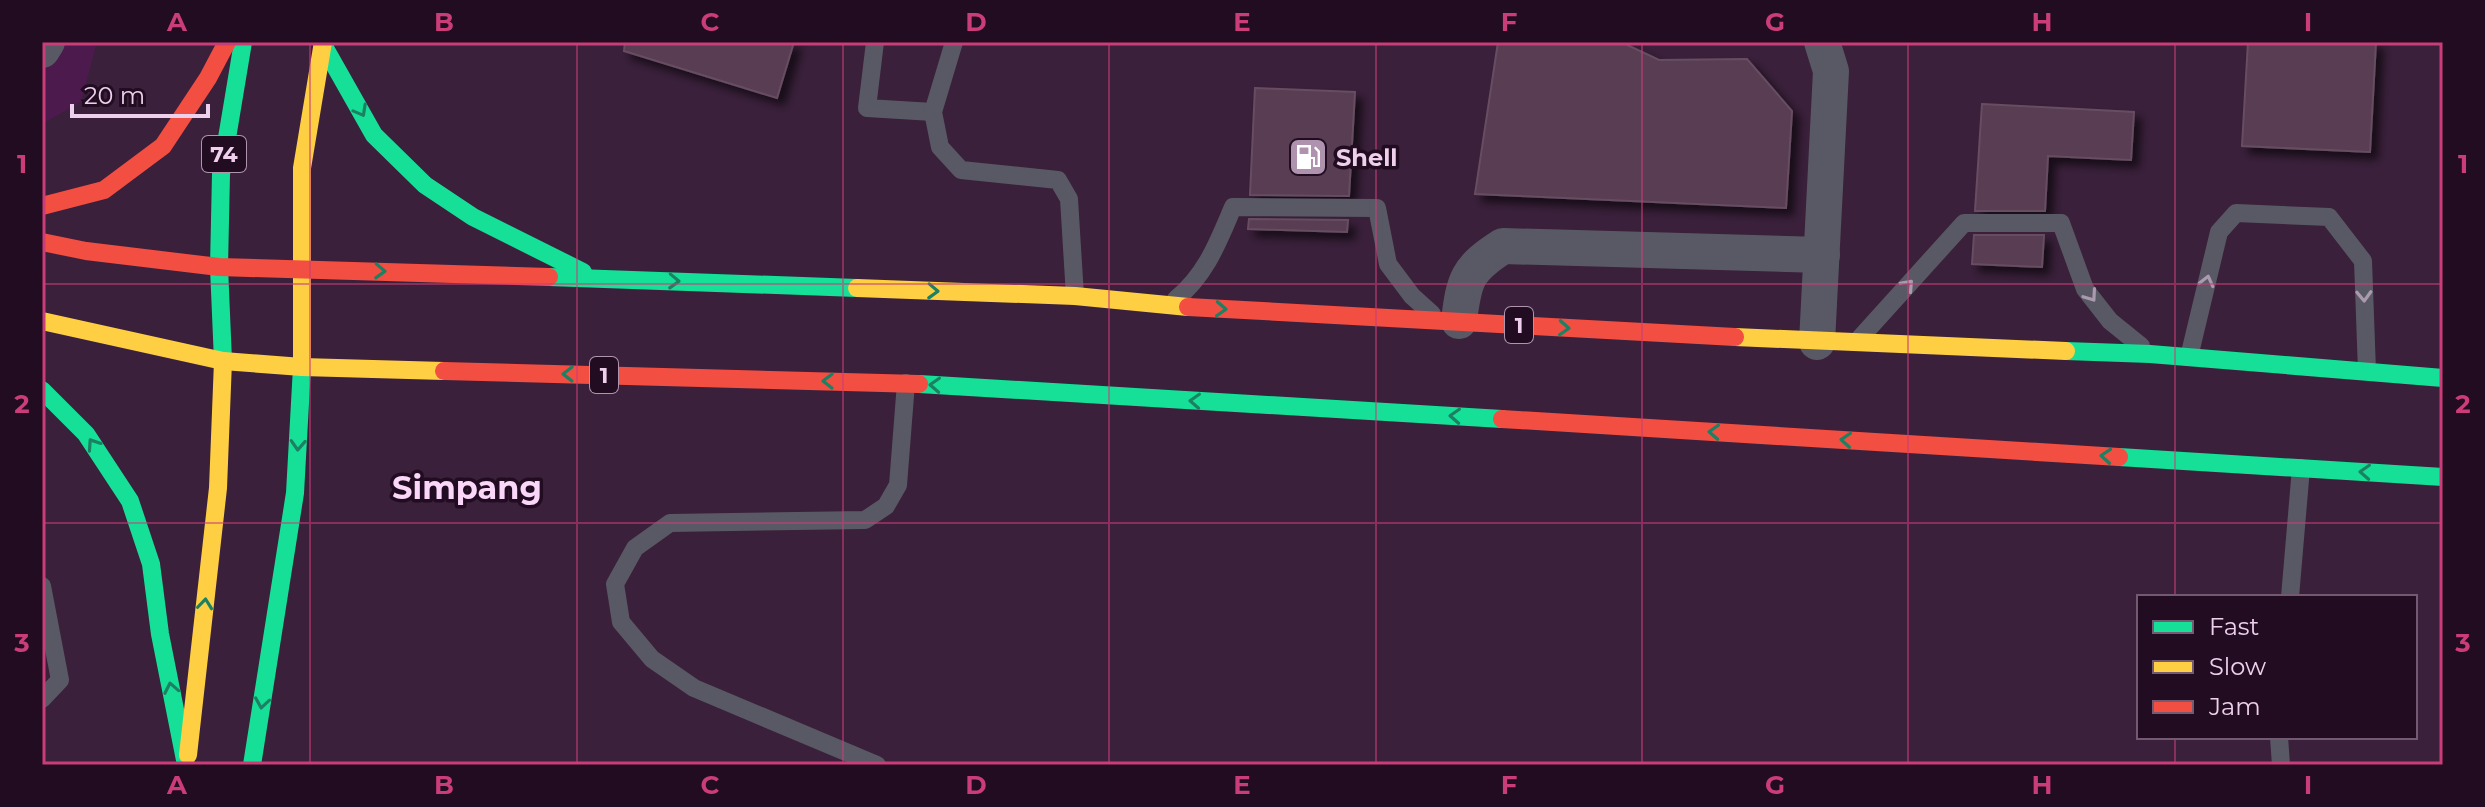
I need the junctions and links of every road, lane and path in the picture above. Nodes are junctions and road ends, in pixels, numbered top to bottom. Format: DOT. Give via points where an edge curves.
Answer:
graph roads {
  1 [pos="47,42"];
  2 [pos="227,42"];
  3 [pos="243,42"];
  4 [pos="875,42"];
  5 [pos="954,42"];
  6 [pos="1822,42"];
  7 [pos="322,43"];
  8 [pos="42,50"];
  9 [pos="933,112"];
  10 [pos="42,206"];
  11 [pos="42,242"];
  12 [pos="1822,255"];
  13 [pos="219,267"];
  14 [pos="302,268"];
  15 [pos="596,279"];
  16 [pos="1075,296"];
  17 [pos="1167,306"];
  18 [pos="42,321"];
  19 [pos="1449,321"];
  20 [pos="1817,342"];
  21 [pos="1855,343"];
  22 [pos="2150,354"];
  23 [pos="2189,357"];
  24 [pos="223,361"];
  25 [pos="302,367"];
  26 [pos="2367,372"];
  27 [pos="2443,378"];
  28 [pos="906,383"];
  29 [pos="42,390"];
  30 [pos="2301,468"];
  31 [pos="2443,477"];
  32 [pos="42,586"];
  33 [pos="2290,595"];
  34 [pos="42,699"];
  35 [pos="2279,739"];
  36 [pos="187,765"];
  37 [pos="252,765"];
  38 [pos="877,765"];
  39 [pos="2281,765"];
  1 -- 8 [label="street"];
  2 -- 10 [label="main road" via="163,146 104,190"];
  3 -- 13 [label="main road, 74" via="221,174"];
  4 -- 9 [label="lane" via="867,108"];
  5 -- 9 [label="lane"];
  6 -- 12 [label="street" via="1831,71"];
  7 -- 14 [label="main road" via="302,168"];
  7 -- 15 [label="main road, one-way" via="374,135 425,185 473,217"];
  9 -- 16 [label="lane" via="940,147 961,170 1058,180 1069,199"];
  11 -- 13 [label="main road, 1"];
  12 -- 19 [label="street" via="1503,246 1478,262"];
  12 -- 20 [label="street"];
  13 -- 14 [label="main road, 1"];
  13 -- 24 [label="main road, 74"];
  14 -- 15 [label="main road, 1, one-way"];
  14 -- 25 [label="main road"];
  15 -- 16 [label="main road, 1, one-way"];
  16 -- 17 [label="main road, 1"];
  17 -- 19 [label="main road, 1, one-way"];
  17 -- 19 [label="lane" via="1191,287 1209,261 1233,207 1377,208 1388,264 1412,296"];
  18 -- 24 [label="main road, 1"];
  19 -- 20 [label="main road, 1, one-way"];
  20 -- 21 [label="main road, 1"];
  21 -- 22 [label="main road, 1"];
  21 -- 22 [label="lane, one-way" via="1964,223 2061,223 2085,289 2110,321"];
  22 -- 23 [label="main road, 1"];
  23 -- 26 [label="main road, 1"];
  23 -- 26 [label="lane, one-way" via="2219,232 2236,213 2329,217 2363,261"];
  24 -- 25 [label="main road, 1"];
  36 -- 24 [label="main road, 74, one-way" via="218,488"];
  28 -- 25 [label="main road, 1, one-way"];
  25 -- 37 [label="main road, one-way" via="295,493"];
  26 -- 27 [label="main road, 1"];
  30 -- 28 [label="main road, 1, one-way"];
  28 -- 38 [label="lane" via="898,485 886,506 865,520 670,523 635,548 615,584 621,622 652,659 673,674 694,688"];
  36 -- 29 [label="main road, one-way" via="151,564 130,501 86,434"];
  31 -- 30 [label="main road, 1, one-way"];
  30 -- 33 [label="lane"];
  32 -- 34 [label="lane" via="60,680"];
  35 -- 39 [label="lane"];
}
